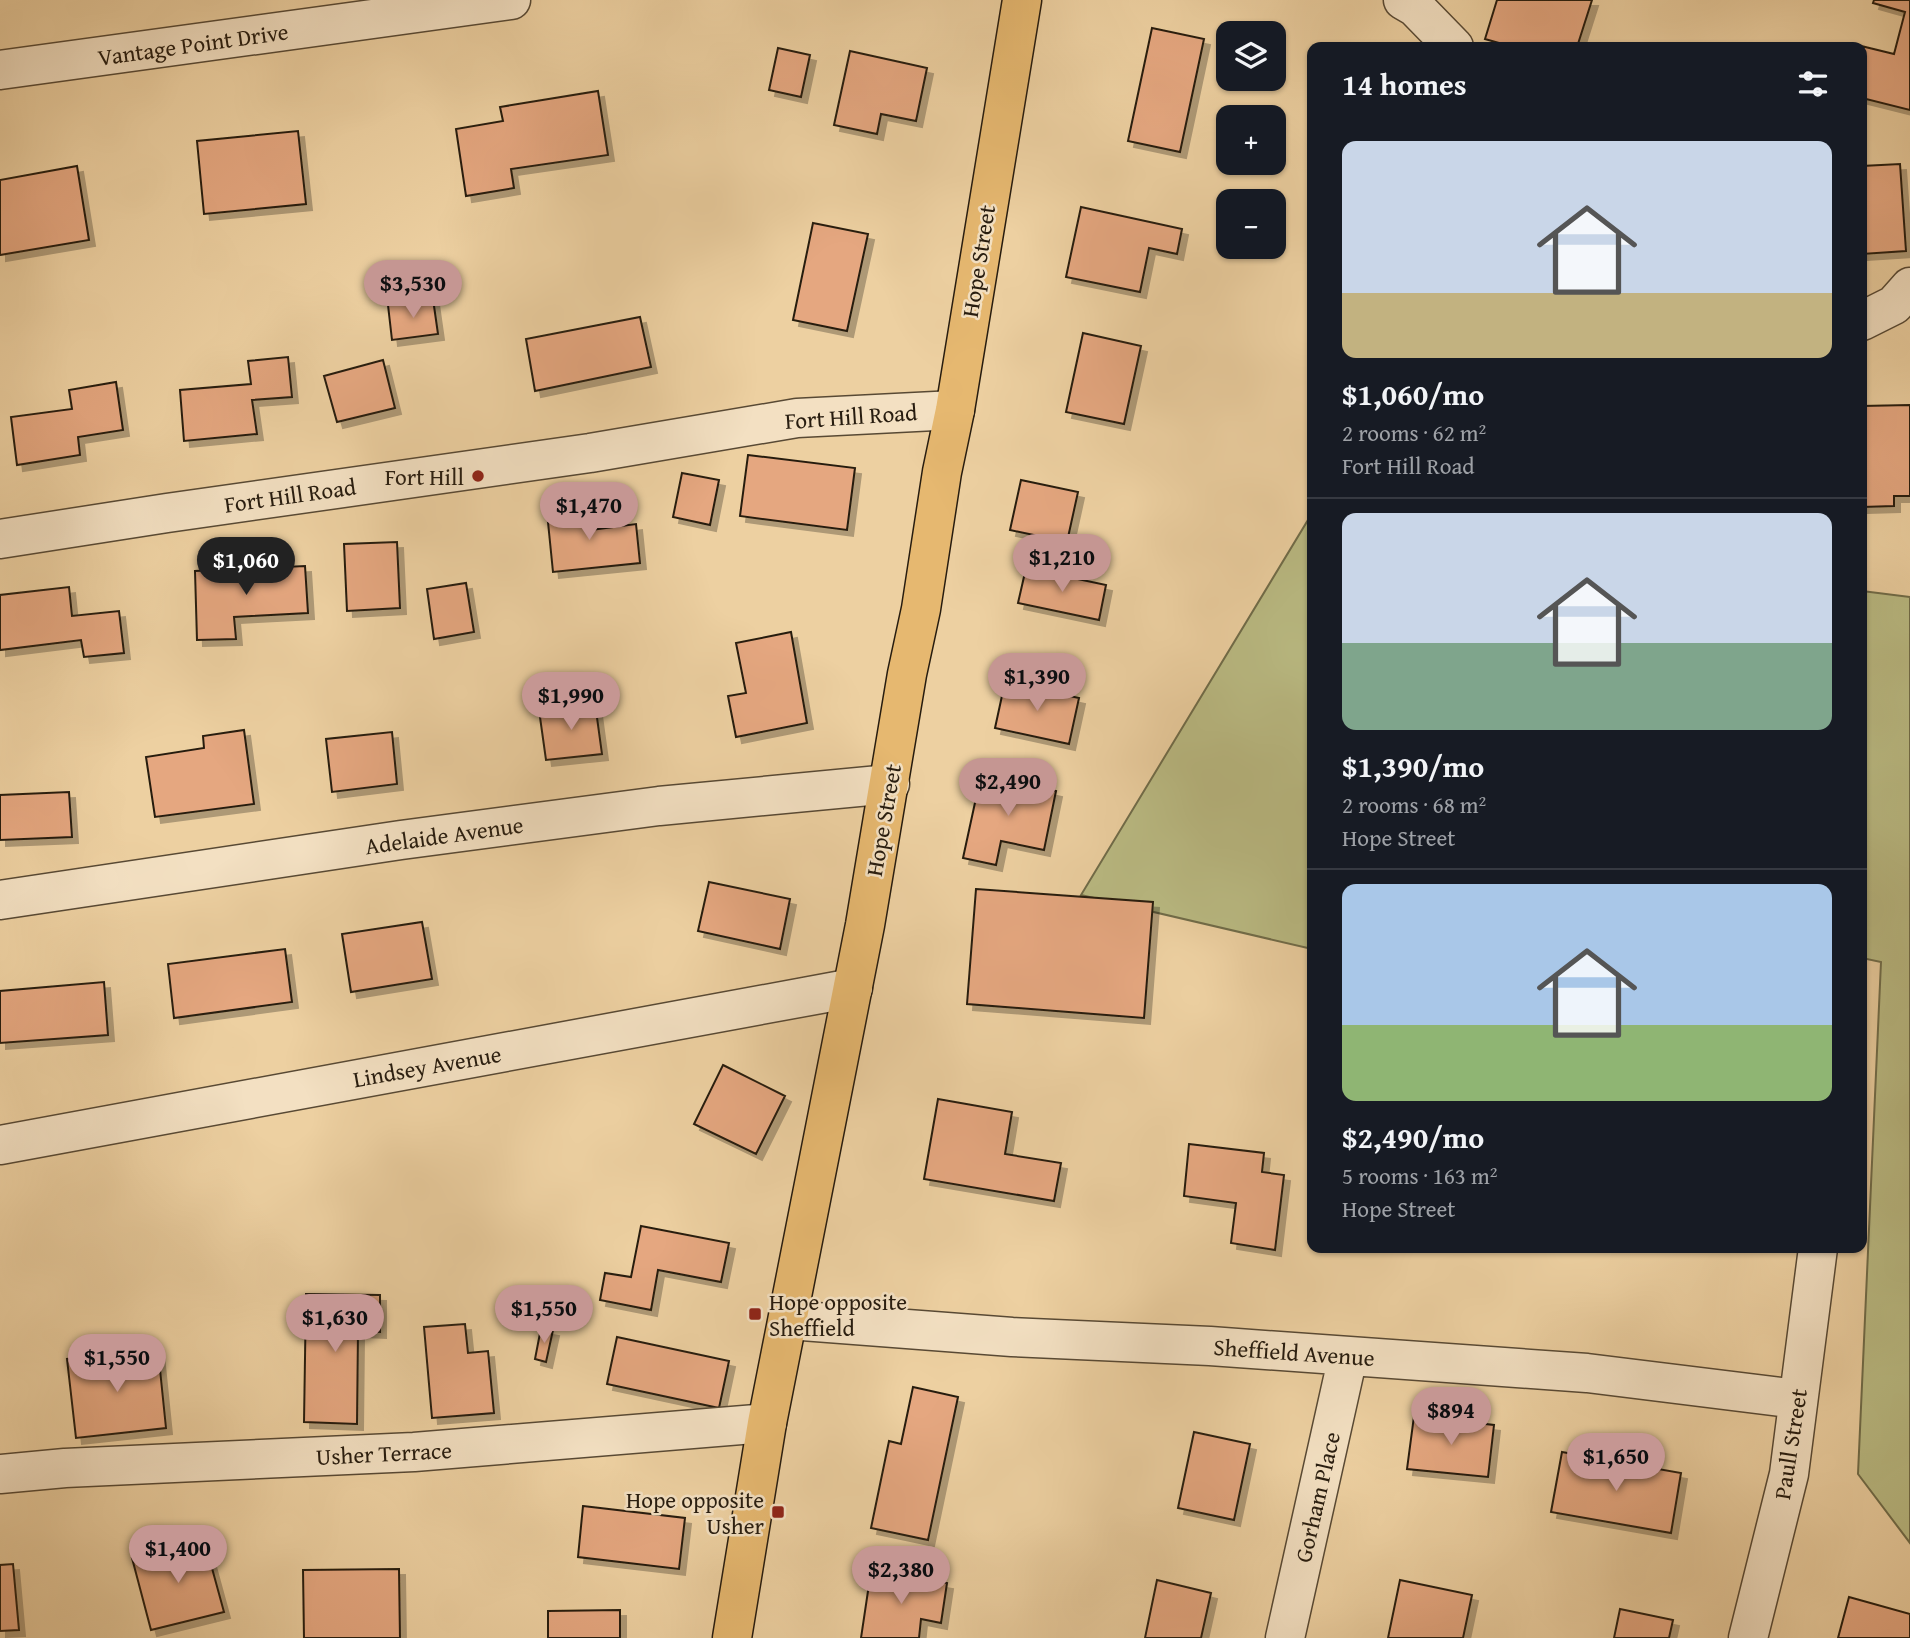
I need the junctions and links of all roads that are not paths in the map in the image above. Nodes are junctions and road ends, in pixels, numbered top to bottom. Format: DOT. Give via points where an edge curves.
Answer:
graph roads {
  1 [pos="511,0"];
  2 [pos="1022,0"];
  3 [pos="1403,0"];
  4 [pos="1449,42"];
  5 [pos="0,70"];
  6 [pos="1910,287"];
  7 [pos="1867,318"];
  8 [pos="955,410"];
  9 [pos="0,540"];
  10 [pos="890,784"];
  11 [pos="0,901"];
  12 [pos="853,988"];
  13 [pos="0,1145"];
  14 [pos="1817,1253"];
  15 [pos="789,1320"];
  16 [pos="1348,1356"];
  17 [pos="1797,1399"];
  18 [pos="767,1423"];
  19 [pos="0,1474"];
  20 [pos="732,1638"];
  21 [pos="1285,1638"];
  22 [pos="1748,1638"];
  1 -- 5 [label="street, Vantage Point Drive"];
  2 -- 8 [label="main road, Hope Street"];
  3 -- 4 [label="street"];
  6 -- 7 [label="street" via="1894,305"];
  8 -- 9 [label="street, Fort Hill Road" via="797,418"];
  8 -- 10 [label="main road, Hope Street"];
  10 -- 11 [label="street, Adelaide Avenue" via="659,806 428,836"];
  10 -- 12 [label="main road, Hope Street"];
  12 -- 13 [label="street, Lindsey Avenue"];
  12 -- 15 [label="main road, Hope Street"];
  14 -- 17 [label="street, Paull Street"];
  15 -- 16 [label="street, Sheffield Avenue"];
  15 -- 18 [label="main road, Hope Street"];
  16 -- 17 [label="street, Sheffield Avenue" via="1587,1373"];
  16 -- 21 [label="street, Gorham Place"];
  17 -- 22 [label="street, Paull Street" via="1789,1474"];
  18 -- 19 [label="street, Usher Terrace" via="414,1452"];
  18 -- 20 [label="main road, Hope Street"];
}
